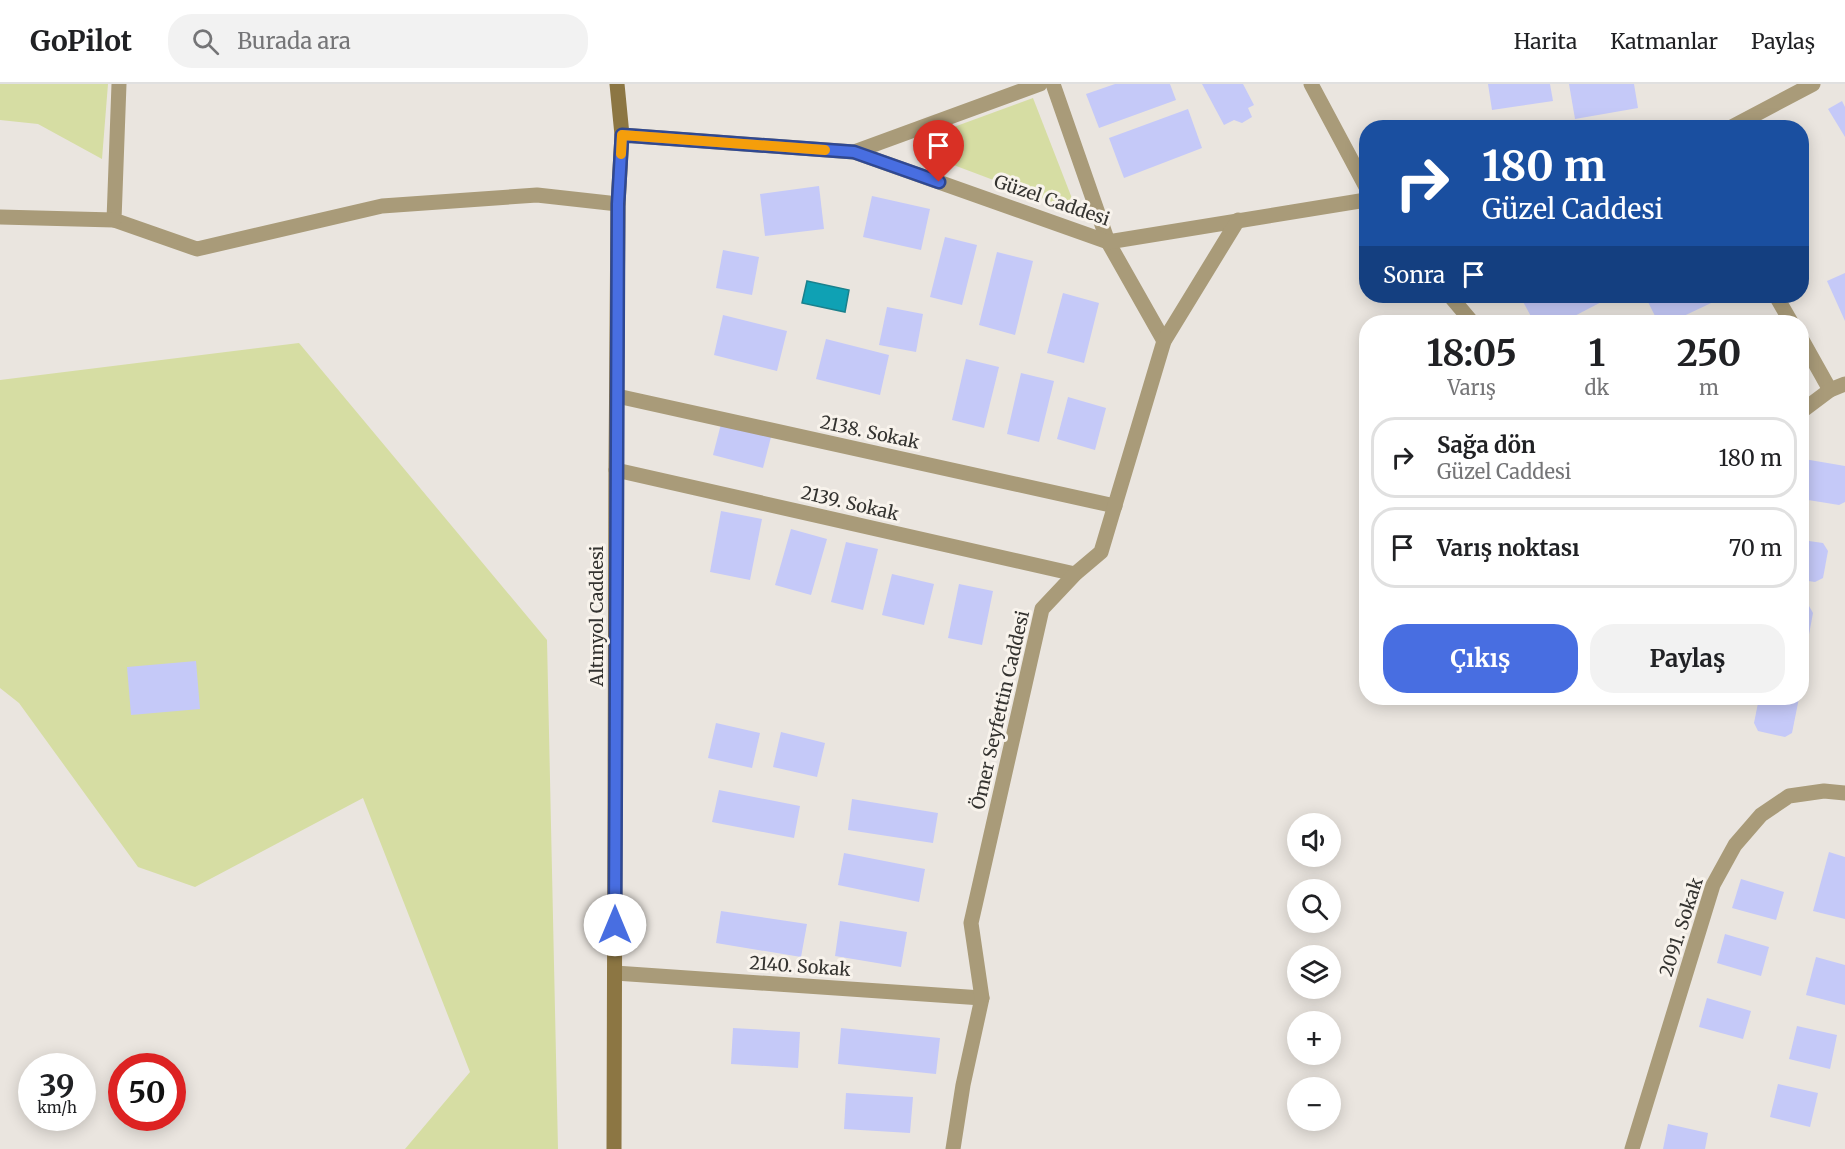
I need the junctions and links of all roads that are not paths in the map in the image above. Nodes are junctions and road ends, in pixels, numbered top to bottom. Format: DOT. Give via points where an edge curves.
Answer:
graph roads {
  1 [pos="119,84"];
  2 [pos="617,84"];
  3 [pos="1040,84"];
  4 [pos="1053,84"];
  5 [pos="1311,84"];
  6 [pos="1813,84"];
  7 [pos="1746,120"];
  8 [pos="622,135"];
  9 [pos="854,152"];
  10 [pos="1359,174"];
  11 [pos="1359,201"];
  12 [pos="618,204"];
  13 [pos="0,217"];
  14 [pos="114,220"];
  15 [pos="1238,220"];
  16 [pos="1108,242"];
  17 [pos="1456,303"];
  18 [pos="1466,315"];
  19 [pos="1164,341"];
  20 [pos="1809,352"];
  21 [pos="1845,384"];
  22 [pos="1830,390"];
  23 [pos="617,396"];
  24 [pos="1809,406"];
  25 [pos="616,470"];
  26 [pos="1115,506"];
  27 [pos="1075,574"];
  28 [pos="1845,793"];
  29 [pos="615,973"];
  30 [pos="982,998"];
  31 [pos="614,1149"];
  32 [pos="953,1149"];
  33 [pos="1632,1149"];
  1 -- 14 [label="street"];
  2 -- 8 [label="main road, Altınyol Caddesi"];
  3 -- 9 [label="street"];
  4 -- 16 [label="street"];
  5 -- 10 [label="street"];
  6 -- 7 [label="street"];
  8 -- 9 [label="street, Güzel Caddesi"];
  8 -- 12 [label="main road, Altınyol Caddesi"];
  9 -- 16 [label="street, Güzel Caddesi"];
  11 -- 15 [label="street, Güzel Caddesi"];
  12 -- 14 [label="street" via="537,195 382,206 197,249"];
  12 -- 23 [label="main road, Altınyol Caddesi"];
  13 -- 14 [label="street"];
  15 -- 16 [label="street, Güzel Caddesi"];
  15 -- 19 [label="street, Ömer Seyfettin Caddesi"];
  16 -- 19 [label="street"];
  17 -- 18 [label="street"];
  19 -- 26 [label="street, Ömer Seyfettin Caddesi"];
  20 -- 22 [label="street"];
  21 -- 22 [label="street"];
  22 -- 24 [label="street"];
  23 -- 25 [label="main road, Altınyol Caddesi"];
  23 -- 26 [label="street, 2138. Sokak"];
  25 -- 27 [label="street, 2139. Sokak"];
  25 -- 29 [label="main road, Altınyol Caddesi"];
  26 -- 27 [label="street, Ömer Seyfettin Caddesi" via="1101,552"];
  27 -- 30 [label="street, Ömer Seyfettin Caddesi" via="1042,609 971,923"];
  28 -- 33 [label="street, 2091. Sokak" via="1824,791 1789,796 1761,815 1735,845 1713,885"];
  29 -- 30 [label="street, 2140. Sokak"];
  29 -- 31 [label="main road, Altınyol Caddesi"];
  30 -- 32 [label="street, Ömer Seyfettin Caddesi"];
}
